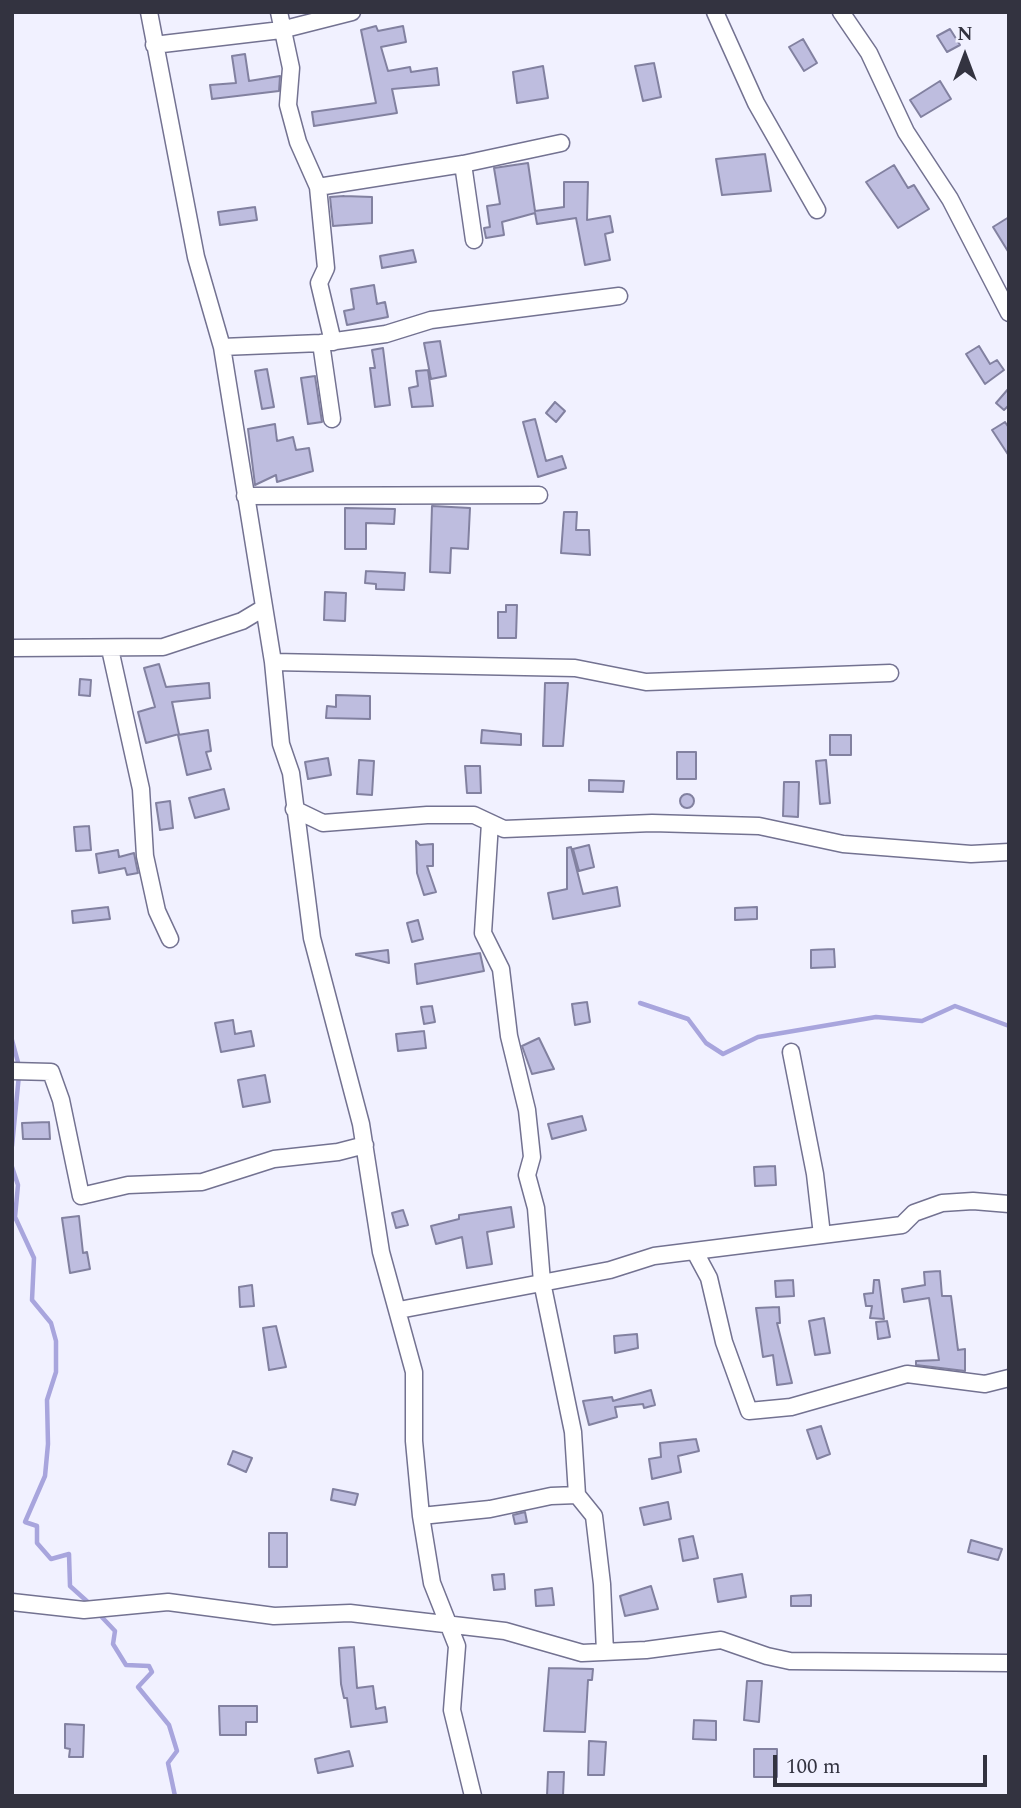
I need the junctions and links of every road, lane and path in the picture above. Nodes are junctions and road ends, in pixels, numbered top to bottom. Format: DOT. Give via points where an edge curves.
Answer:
graph roads {
  1 [pos="149,12"];
  2 [pos="278,12"];
  3 [pos="352,12"];
  4 [pos="715,12"];
  5 [pos="841,12"];
  6 [pos="281,30"];
  7 [pos="154,45"];
  8 [pos="561,143"];
  9 [pos="463,164"];
  10 [pos="318,187"];
  11 [pos="817,210"];
  12 [pos="474,240"];
  13 [pos="619,296"];
  14 [pos="1009,313"];
  15 [pos="327,343"];
  16 [pos="222,347"];
  17 [pos="332,419"];
  18 [pos="539,495"];
  19 [pos="245,496"];
  20 [pos="262,609"];
  21 [pos="12,648"];
  22 [pos="110,649"];
  23 [pos="273,662"];
  24 [pos="890,673"];
  25 [pos="294,809"];
  26 [pos="490,822"];
  27 [pos="1009,852"];
  28 [pos="170,939"];
  29 [pos="790,1052"];
  30 [pos="12,1072"];
  31 [pos="365,1145"];
  32 [pos="1009,1204"];
  33 [pos="822,1235"];
  34 [pos="695,1252"];
  35 [pos="542,1282"];
  36 [pos="399,1310"];
  37 [pos="1009,1378"];
  38 [pos="577,1495"];
  39 [pos="421,1516"];
  40 [pos="12,1602"];
  41 [pos="447,1623"];
  42 [pos="605,1652"];
  43 [pos="1009,1664"];
  44 [pos="472,1795"];
  1 -- 7 [label="street"];
  2 -- 6 [label="street"];
  3 -- 6 [label="street"];
  4 -- 11 [label="street" via="756,103"];
  5 -- 14 [label="street" via="869,53 906,131 950,199"];
  6 -- 7 [label="street"];
  6 -- 10 [label="street" via="291,68 288,106"];
  7 -- 16 [label="street" via="196,257"];
  8 -- 9 [label="street"];
  9 -- 10 [label="street"];
  9 -- 12 [label="street"];
  10 -- 15 [label="street" via="326,268 319,283"];
  13 -- 15 [label="street" via="431,320 386,334"];
  15 -- 16 [label="street"];
  15 -- 17 [label="street"];
  16 -- 19 [label="street"];
  18 -- 19 [label="street"];
  19 -- 20 [label="street"];
  20 -- 22 [label="street" via="242,621 163,647"];
  20 -- 23 [label="street"];
  21 -- 22 [label="street"];
  22 -- 28 [label="street" via="141,789 145,856 157,911"];
  23 -- 24 [label="street" via="575,668 646,682"];
  23 -- 25 [label="street" via="281,744 291,773"];
  25 -- 26 [label="street" via="323,823 427,815 474,815"];
  25 -- 31 [label="street" via="312,938"];
  26 -- 27 [label="street" via="504,829 652,823 759,826 843,844 971,854"];
  26 -- 35 [label="street" via="483,933 501,969 504,1011 527,1110 532,1157 527,1175 536,1208"];
  29 -- 33 [label="street" via="815,1174"];
  30 -- 31 [label="street" via="51,1072 81,1196 128,1185 202,1182 274,1159"];
  31 -- 36 [label="street" via="381,1252"];
  32 -- 33 [label="street" via="942,1203 914,1213 902,1225"];
  33 -- 34 [label="street"];
  34 -- 35 [label="street" via="654,1256 610,1270"];
  34 -- 37 [label="street" via="709,1278 724,1342 749,1411 791,1407 907,1374 985,1384"];
  35 -- 36 [label="street"];
  35 -- 38 [label="street" via="573,1432"];
  36 -- 39 [label="street" via="414,1372"];
  38 -- 39 [label="street"];
  38 -- 42 [label="street" via="594,1516"];
  39 -- 41 [label="street" via="432,1583"];
  40 -- 41 [label="street" via="84,1610 168,1602 274,1616 350,1613"];
  41 -- 42 [label="street" via="505,1631 582,1653"];
  41 -- 44 [label="street" via="457,1646 452,1710"];
  42 -- 43 [label="street" via="721,1640 790,1661"];
}
